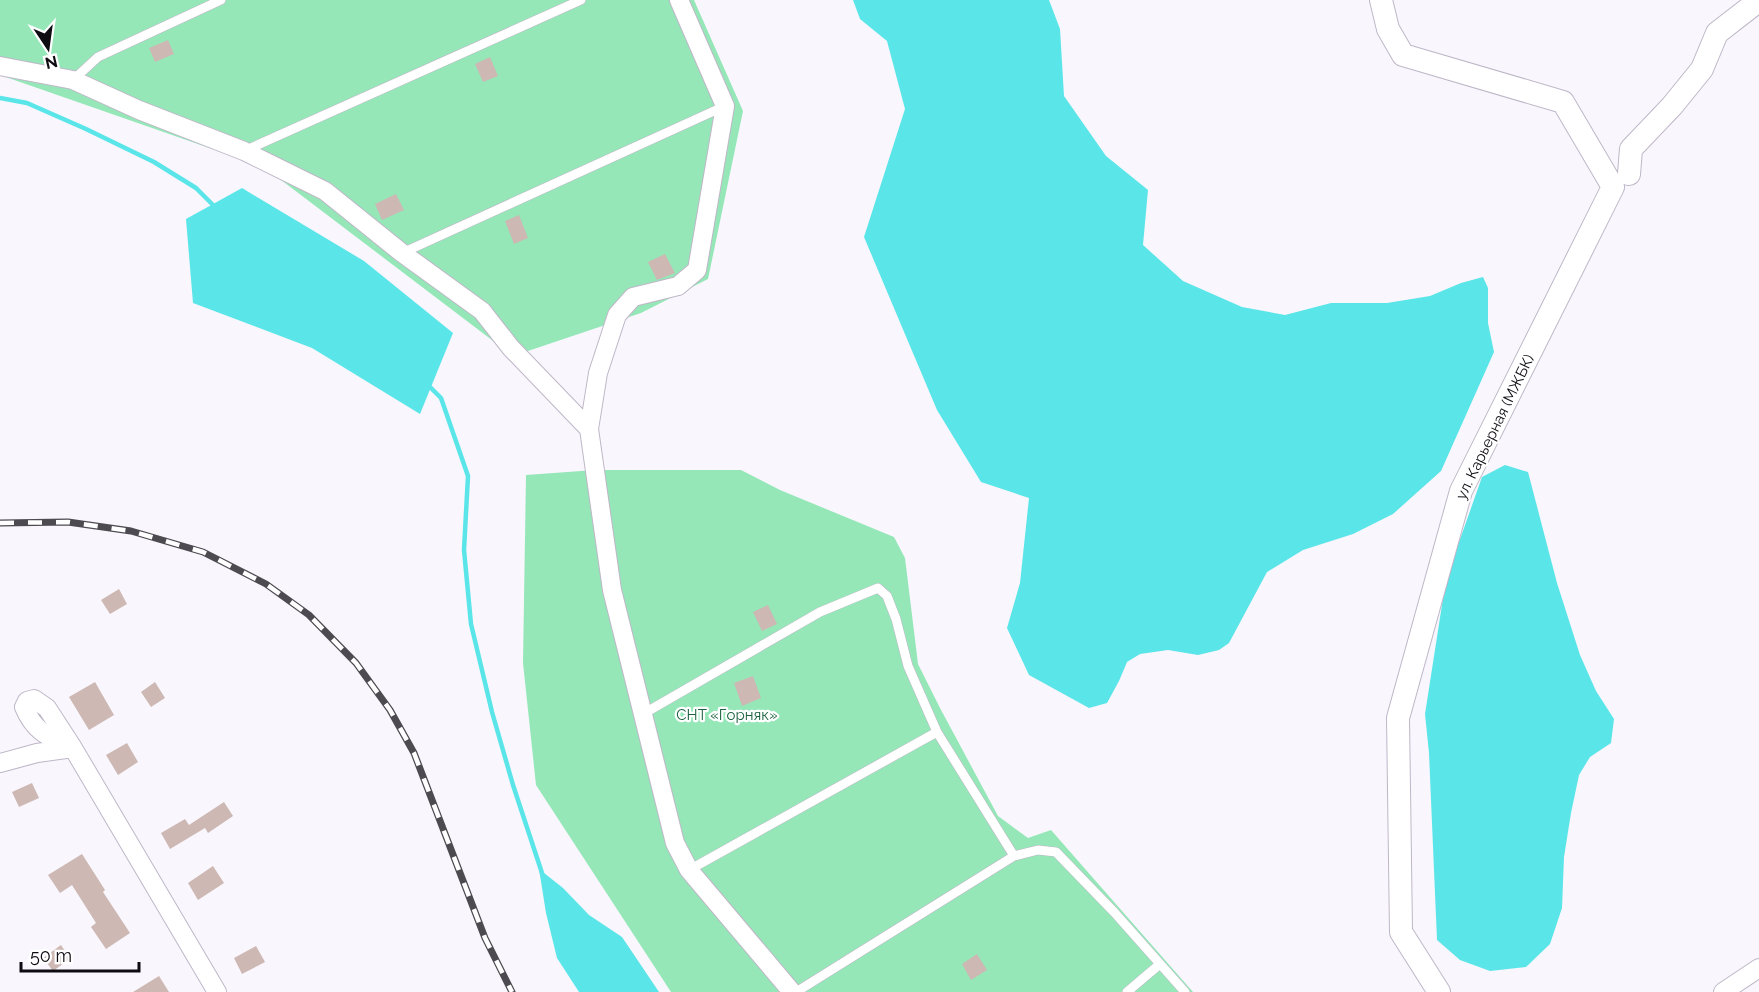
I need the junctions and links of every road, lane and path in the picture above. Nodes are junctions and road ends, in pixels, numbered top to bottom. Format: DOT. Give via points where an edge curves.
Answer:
graph roads {
  1 [pos="221,0"];
  2 [pos="581,0"];
  3 [pos="680,0"];
  4 [pos="1381,0"];
  5 [pos="1756,0"];
  6 [pos="0,66"];
  7 [pos="73,80"];
  8 [pos="725,106"];
  9 [pos="244,151"];
  10 [pos="1629,174"];
  11 [pos="402,253"];
  12 [pos="589,429"];
  13 [pos="643,714"];
  14 [pos="937,732"];
  15 [pos="0,763"];
  16 [pos="1014,856"];
  17 [pos="689,870"];
  18 [pos="1160,964"];
  19 [pos="1759,968"];
  20 [pos="217,992"];
  21 [pos="794,992"];
  22 [pos="1127,992"];
  23 [pos="1185,992"];
  24 [pos="1439,992"];
  25 [pos="1723,992"];
  1 -- 7 [label="lane" via="98,57"];
  2 -- 9 [label="lane"];
  3 -- 8 [label="street"];
  4 -- 24 [label="street, ул. Карьерная (МЖБК)" via="1388,29 1403,55 1563,102 1613,187 1461,491 1398,718 1401,932"];
  5 -- 10 [label="street" via="1717,33 1702,69 1631,149"];
  6 -- 7 [label="street"];
  7 -- 9 [label="street"];
  8 -- 11 [label="lane"];
  8 -- 12 [label="street" via="697,270 678,286 633,297 616,315 598,373"];
  9 -- 11 [label="street" via="325,191"];
  11 -- 12 [label="street" via="482,311 511,348"];
  12 -- 13 [label="street" via="612,590"];
  13 -- 14 [label="lane" via="820,612 878,588 887,596 908,666"];
  13 -- 17 [label="street" via="675,843"];
  14 -- 16 [label="lane"];
  14 -- 17 [label="lane"];
  15 -- 20 [label="street" via="73,748"];
  16 -- 18 [label="lane" via="1038,850 1056,852"];
  16 -- 21 [label="lane"];
  17 -- 21 [label="street"];
  18 -- 22 [label="lane"];
  18 -- 23 [label="lane"];
  19 -- 25 [label="street"];
}
